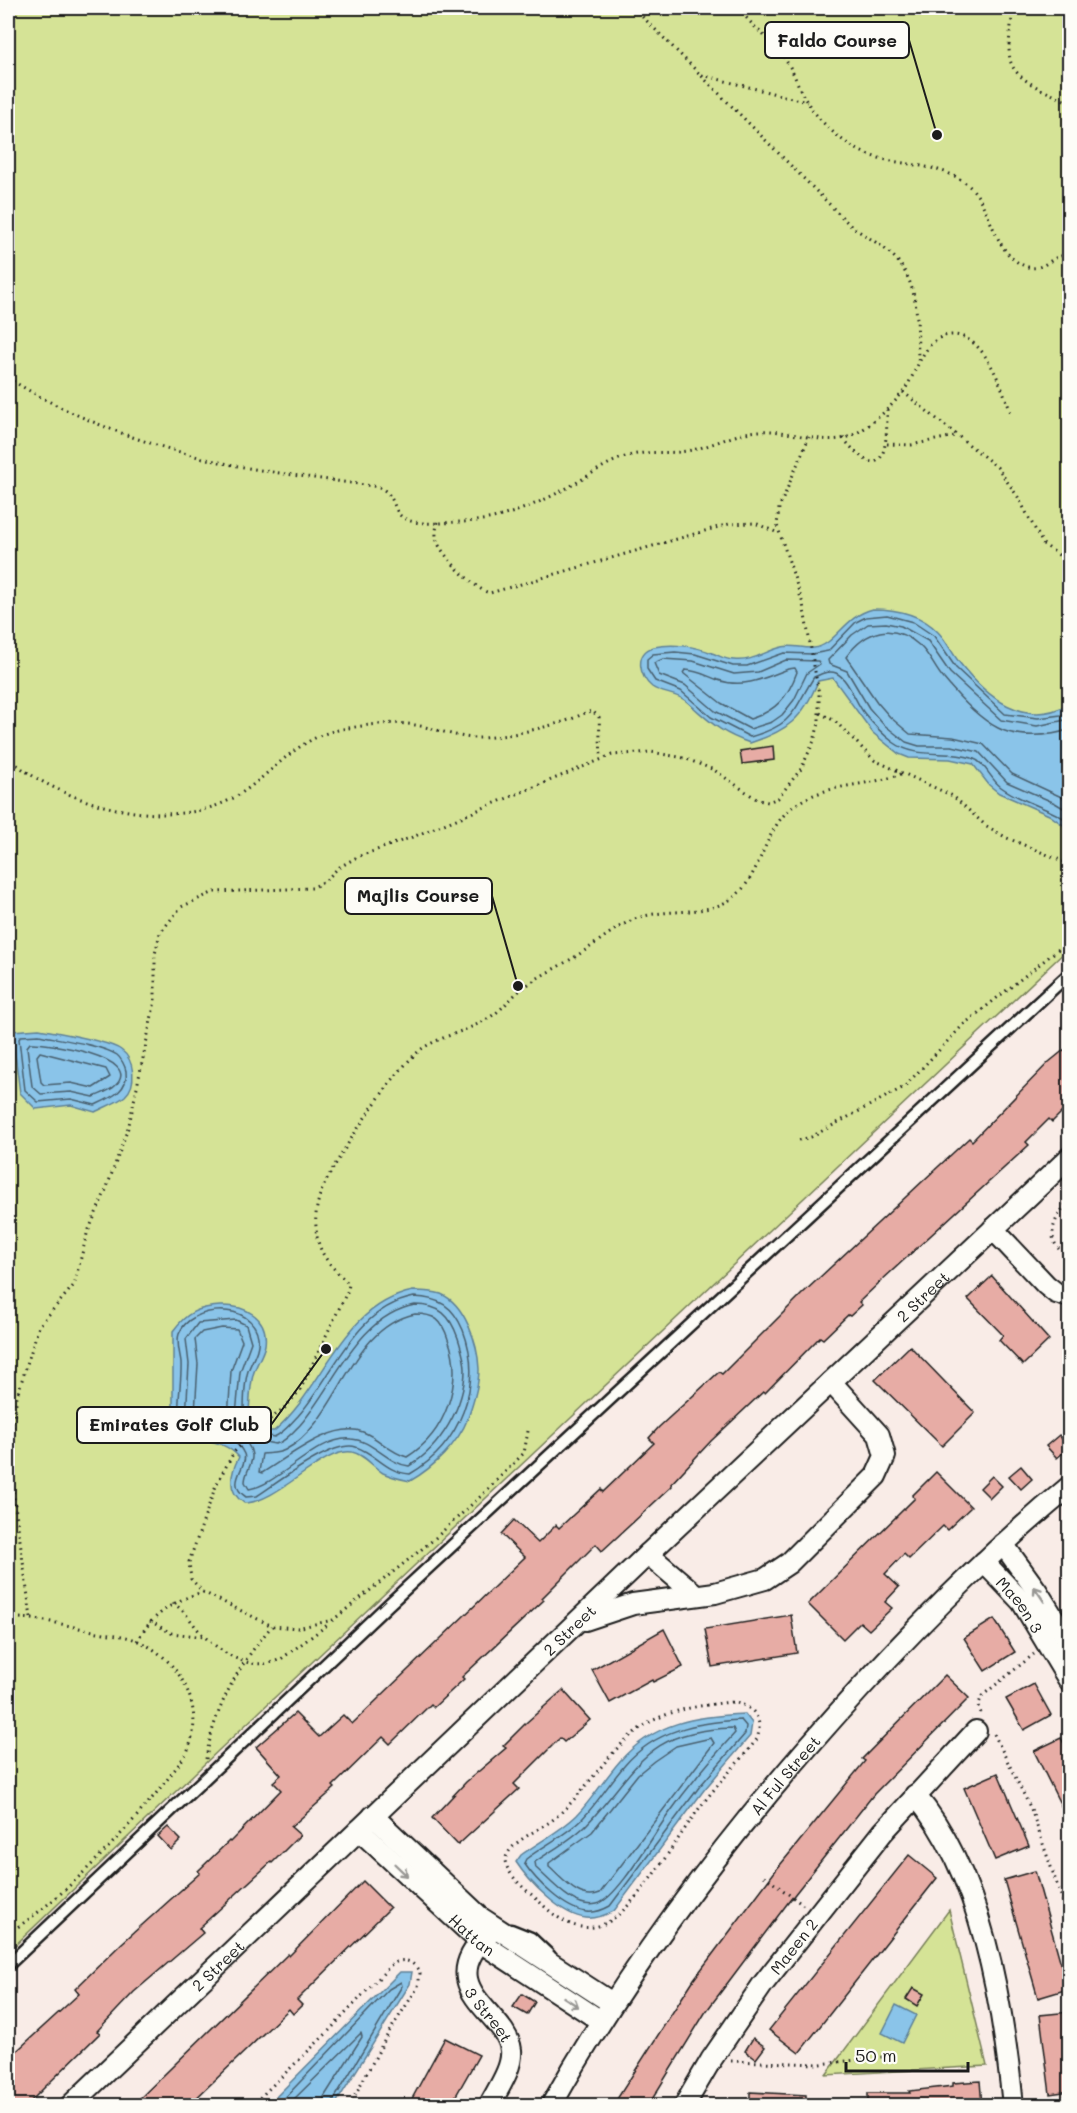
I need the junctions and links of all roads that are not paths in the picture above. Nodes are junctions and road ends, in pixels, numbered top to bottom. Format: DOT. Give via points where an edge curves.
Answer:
graph roads {
  1 [pos="1070,973"];
  2 [pos="1070,1157"];
  3 [pos="993,1229"];
  4 [pos="1070,1297"];
  5 [pos="831,1382"];
  6 [pos="1070,1486"];
  7 [pos="1003,1544"];
  8 [pos="648,1554"];
  9 [pos="984,1562"];
  10 [pos="696,1595"];
  11 [pos="574,1624"];
  12 [pos="1070,1644"];
  13 [pos="1070,1682"];
  14 [pos="983,1726"];
  15 [pos="915,1796"];
  16 [pos="366,1823"];
  17 [pos="487,1935"];
  18 [pos="8,1965"];
  19 [pos="556,1966"];
  20 [pos="544,1984"];
  21 [pos="612,2003"];
  22 [pos="601,2021"];
  23 [pos="70,2106"];
  24 [pos="489,2106"];
  25 [pos="551,2106"];
  26 [pos="684,2106"];
  27 [pos="1013,2106"];
  1 -- 18 [label="lane" via="397,1597"];
  2 -- 3 [label="street, 2 Street"];
  3 -- 4 [label="street" via="1046,1285"];
  3 -- 5 [label="street, 2 Street"];
  5 -- 8 [label="street, 2 Street"];
  5 -- 10 [label="street" via="879,1435 884,1445 882,1467 778,1572 751,1584"];
  6 -- 7 [label="street, Al Ful Street"];
  7 -- 9 [label="street, Al Ful Street"];
  12 -- 7 [label="street, Maeen 3, one-way"];
  8 -- 10 [label="street"];
  8 -- 11 [label="street, 2 Street"];
  9 -- 13 [label="street, Maeen 3" via="1022,1602"];
  9 -- 21 [label="street, Al Ful Street" via="863,1684 752,1812"];
  10 -- 11 [label="street" via="633,1604"];
  11 -- 16 [label="street, 2 Street"];
  14 -- 15 [label="street, Maeen 2"];
  15 -- 26 [label="street, Maeen 2" via="763,1984"];
  15 -- 27 [label="street" via="946,1837 958,1861 978,1924 1000,2006"];
  16 -- 17 [label="street" via="460,1900"];
  16 -- 23 [label="street, 2 Street"];
  17 -- 19 [label="street" via="534,1950"];
  17 -- 20 [label="street, Hattan"];
  17 -- 24 [label="street, 3 Street" via="471,1956 469,1985 512,2051"];
  19 -- 20 [label="street"];
  19 -- 21 [label="street"];
  20 -- 22 [label="street, Hattan, one-way"];
  21 -- 22 [label="street, Al Ful Street"];
  22 -- 25 [label="street, Al Ful Street"];
}
